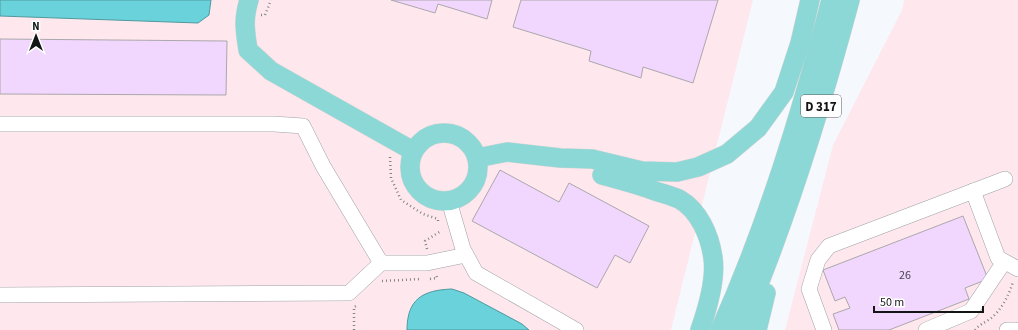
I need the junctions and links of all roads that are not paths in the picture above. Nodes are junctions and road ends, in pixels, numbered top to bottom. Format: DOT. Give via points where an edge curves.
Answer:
graph roads {
  1 [pos="810,0"];
  2 [pos="831,0"];
  3 [pos="850,0"];
  4 [pos="247,6"];
  5 [pos="0,124"];
  6 [pos="413,151"];
  7 [pos="477,158"];
  8 [pos="560,158"];
  9 [pos="1005,179"];
  10 [pos="973,191"];
  11 [pos="449,201"];
  12 [pos="787,210"];
  13 [pos="466,255"];
  14 [pos="381,263"];
  15 [pos="1013,267"];
  16 [pos="0,295"];
  17 [pos="576,330"];
  18 [pos="700,330"];
  19 [pos="720,330"];
  20 [pos="740,330"];
  21 [pos="757,330"];
  22 [pos="824,330"];
  23 [pos="926,330"];
  24 [pos="1007,330"];
  25 [pos="1015,330"];
  1 -- 8 [label="main road" via="800,43 784,92 758,128 727,154 698,167 677,172 642,171 592,159"];
  2 -- 19 [label="main road, D 317" via="780,178"];
  3 -- 12 [label="main road, D 317" via="822,102"];
  4 -- 6 [label="main road" via="244,24 248,50 271,71"];
  5 -- 14 [label="street" via="304,126 323,166"];
  6 -- 7 [label="main road" via="427,137 447,133 466,141"];
  6 -- 11 [label="main road" via="410,159 410,176 418,190 432,200"];
  7 -- 8 [label="main road" via="507,152"];
  7 -- 11 [label="main road" via="475,182 464,195"];
  8 -- 18 [label="main road" via="573,168 633,183 679,199 696,214 706,230 714,258 707,310"];
  9 -- 10 [label="street"];
  10 -- 15 [label="street" via="998,258"];
  10 -- 22 [label="street" via="829,246 818,260 809,289"];
  11 -- 13 [label="street"];
  12 -- 20 [label="main road, D 317"];
  12 -- 21 [label="main road"];
  13 -- 14 [label="street" via="427,263"];
  13 -- 17 [label="street" via="476,273"];
  14 -- 16 [label="street" via="350,293"];
  15 -- 23 [label="street" via="971,311"];
  24 -- 25 [label="street"];
}
